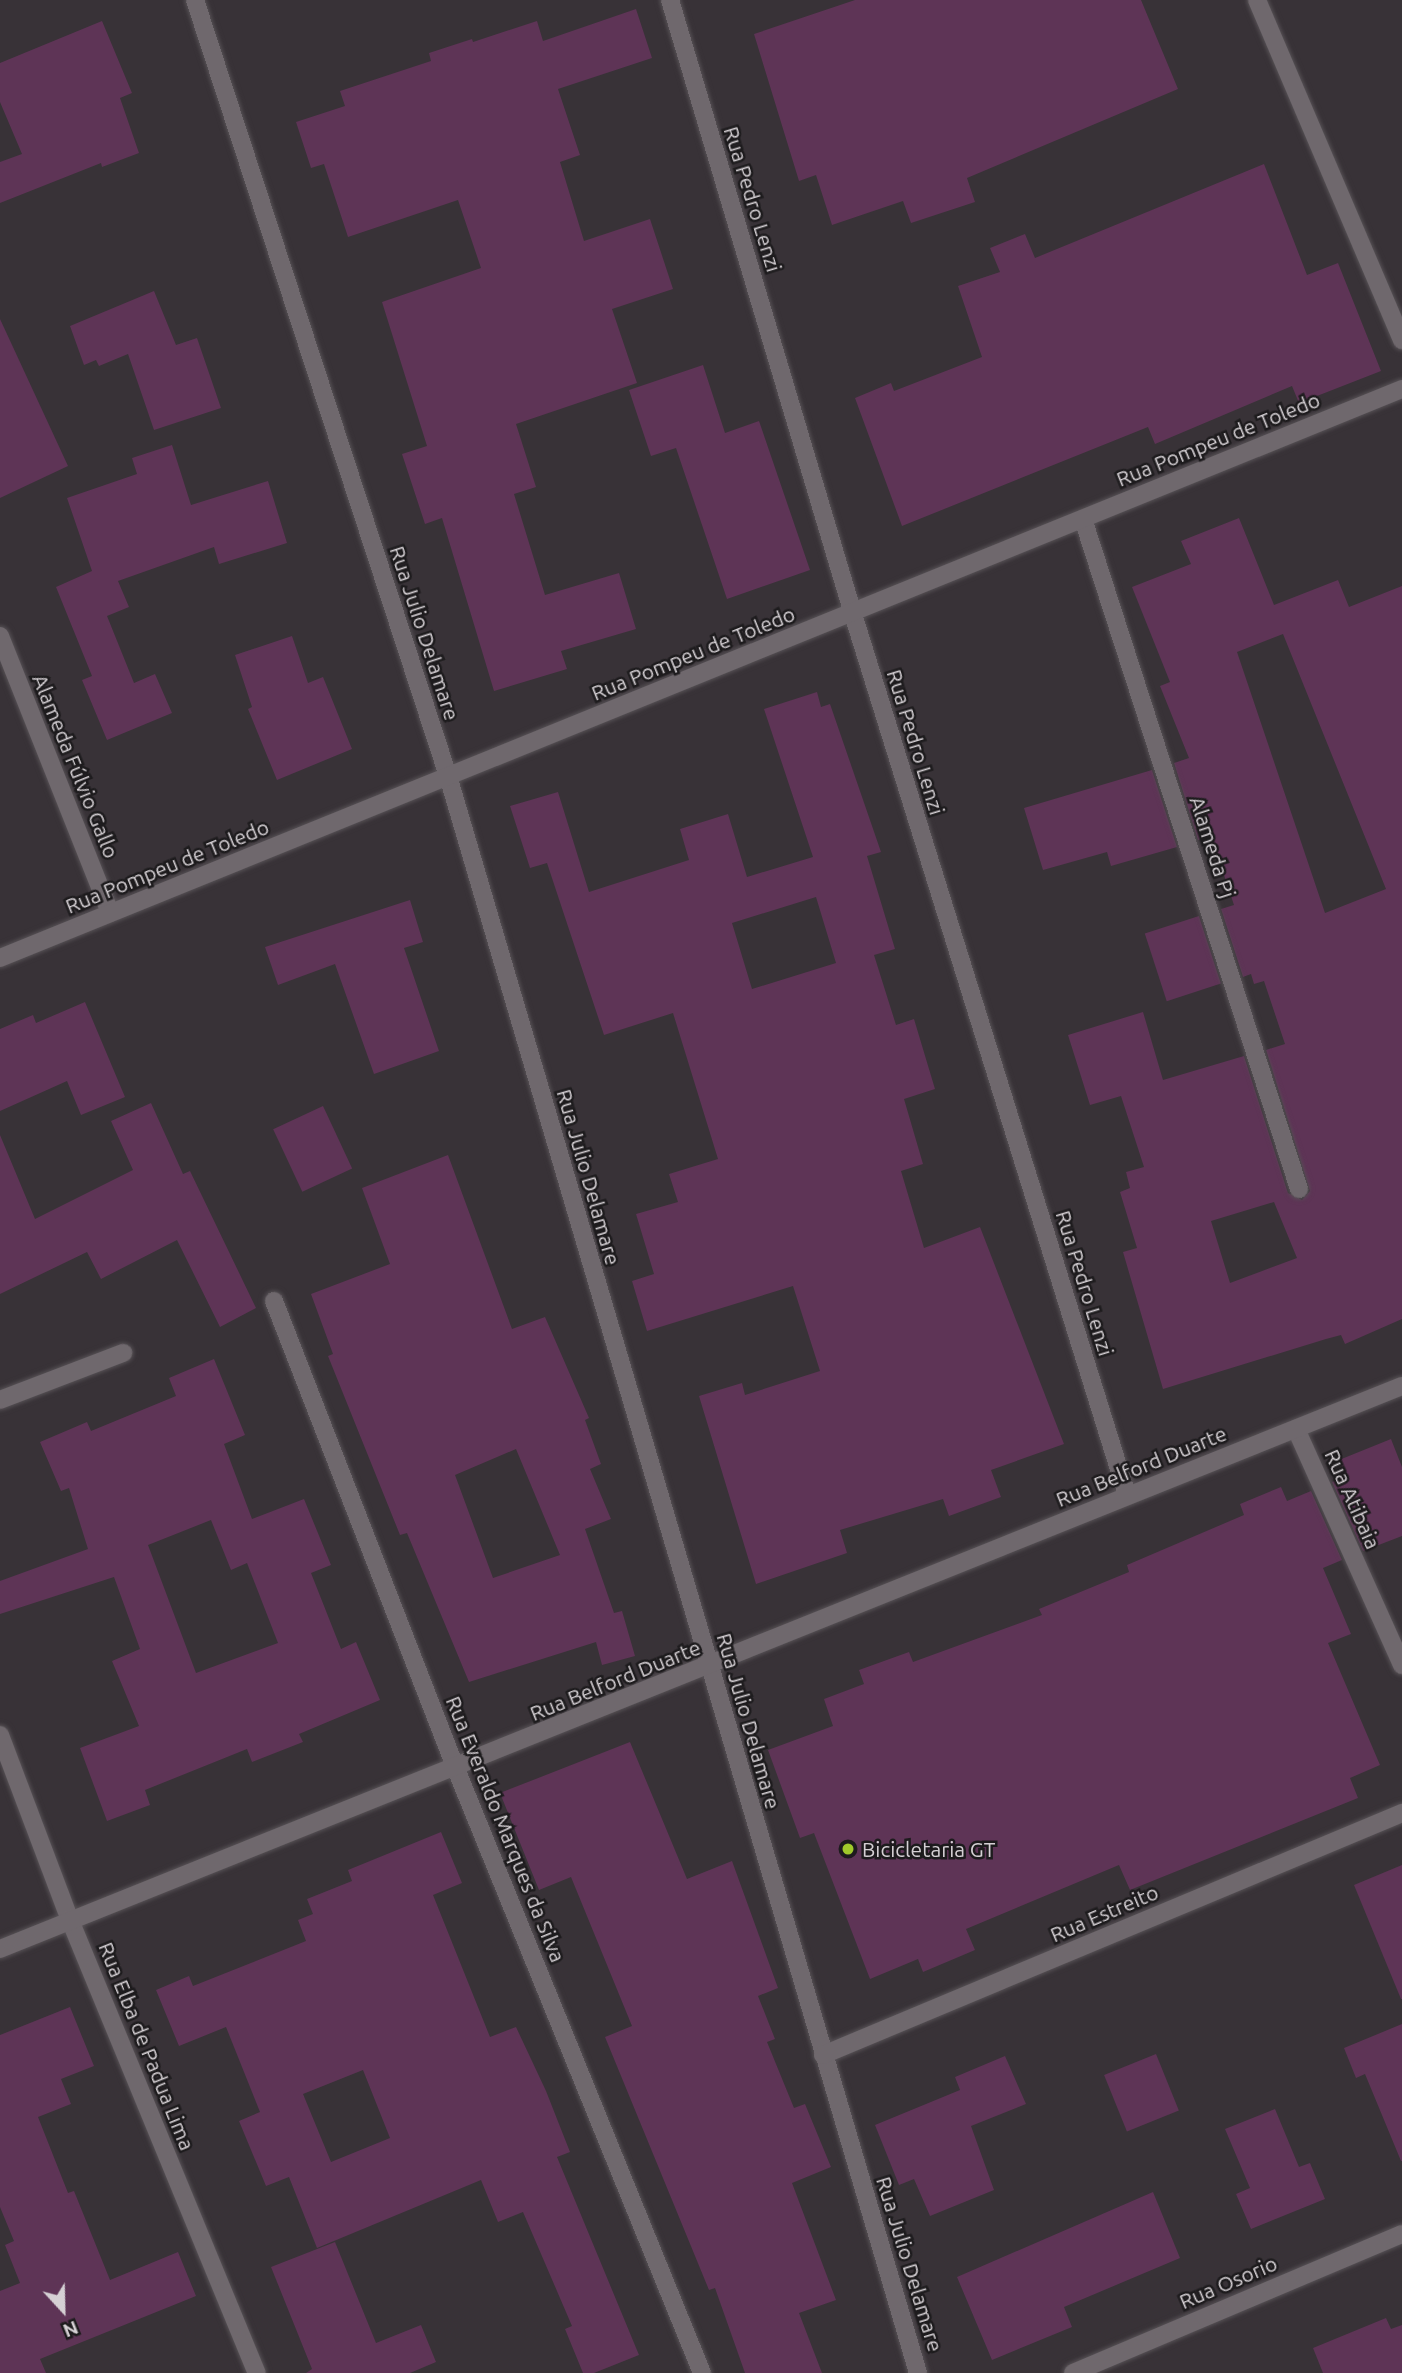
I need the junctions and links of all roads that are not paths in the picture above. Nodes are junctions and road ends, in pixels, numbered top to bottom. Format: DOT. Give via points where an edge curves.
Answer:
graph roads {
  1 [pos="195,0"];
  2 [pos="670,0"];
  3 [pos="1257,0"];
  4 [pos="1402,340"];
  5 [pos="1402,389"];
  6 [pos="1083,519"];
  7 [pos="853,614"];
  8 [pos="0,636"];
  9 [pos="448,776"];
  10 [pos="110,913"];
  11 [pos="0,958"];
  12 [pos="1299,1189"];
  13 [pos="274,1301"];
  14 [pos="123,1353"];
  15 [pos="1402,1386"];
  16 [pos="0,1400"];
  17 [pos="1296,1429"];
  18 [pos="1127,1495"];
  19 [pos="1402,1665"];
  20 [pos="709,1666"];
  21 [pos="0,1735"];
  22 [pos="456,1769"];
  23 [pos="1402,1814"];
  24 [pos="71,1920"];
  25 [pos="0,1949"];
  26 [pos="823,2055"];
  27 [pos="1402,2234"];
  28 [pos="257,2373"];
  29 [pos="702,2373"];
  30 [pos="918,2373"];
  31 [pos="1073,2373"];
  1 -- 9 [label="street, Rua Julio Delamare"];
  2 -- 7 [label="street, Rua Pedro Lenzi"];
  3 -- 4 [label="street"];
  5 -- 6 [label="street, Rua Pompeu de Toledo"];
  6 -- 7 [label="street, Rua Pompeu de Toledo"];
  6 -- 12 [label="street, Alameda Pj"];
  7 -- 9 [label="street, Rua Pompeu de Toledo"];
  7 -- 18 [label="street, Rua Pedro Lenzi"];
  8 -- 10 [label="street, Alameda Fúlvio Gallo"];
  9 -- 10 [label="street, Rua Pompeu de Toledo"];
  9 -- 20 [label="street, Rua Julio Delamare"];
  10 -- 11 [label="street, Rua Pompeu de Toledo"];
  13 -- 22 [label="street, Rua Everaldo Marques da Silva"];
  14 -- 16 [label="street"];
  15 -- 17 [label="street, Rua Belford Duarte"];
  17 -- 18 [label="street, Rua Belford Duarte"];
  17 -- 19 [label="street, Rua Atibaia"];
  18 -- 20 [label="street, Rua Belford Duarte"];
  20 -- 22 [label="street, Rua Belford Duarte"];
  20 -- 26 [label="street, Rua Julio Delamare"];
  21 -- 24 [label="street, Rua Elba de Padua Lima"];
  22 -- 24 [label="street, Rua Belford Duarte"];
  22 -- 29 [label="street, Rua Everaldo Marques da Silva"];
  23 -- 26 [label="street, Rua Estreito"];
  24 -- 25 [label="street, Rua Belford Duarte"];
  24 -- 28 [label="street, Rua Elba de Padua Lima"];
  26 -- 30 [label="street, Rua Julio Delamare"];
  27 -- 31 [label="street, Rua Osorio"];
}
